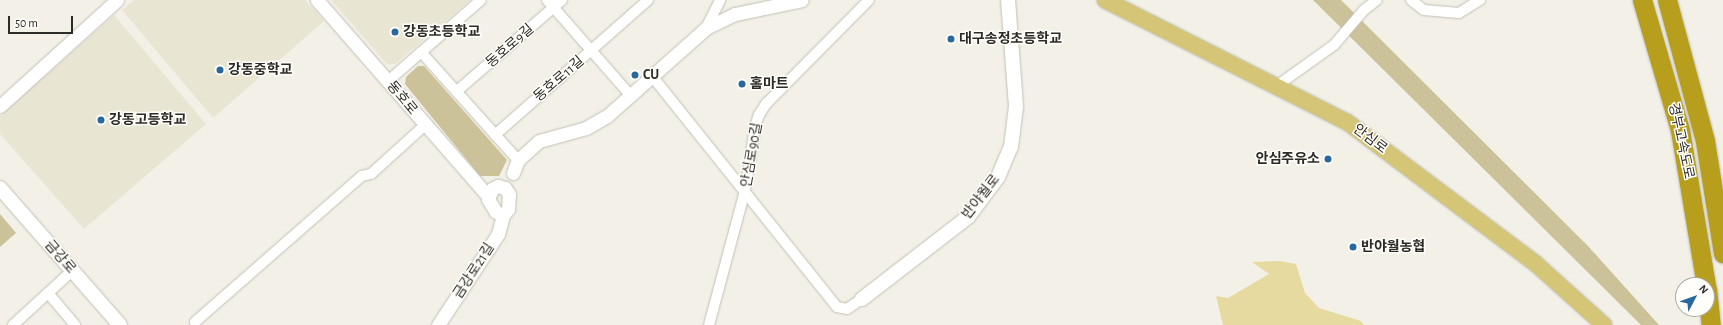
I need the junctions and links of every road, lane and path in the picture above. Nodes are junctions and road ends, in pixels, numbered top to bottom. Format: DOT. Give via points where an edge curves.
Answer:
graph roads {
  1 [pos="117,0"];
  2 [pos="316,0"];
  3 [pos="481,0"];
  4 [pos="562,0"];
  5 [pos="648,0"];
  6 [pos="720,0"];
  7 [pos="802,0"];
  8 [pos="870,0"];
  9 [pos="1008,0"];
  10 [pos="1105,0"];
  11 [pos="1377,0"];
  12 [pos="1411,0"];
  13 [pos="1480,0"];
  14 [pos="1642,0"];
  15 [pos="1667,0"];
  16 [pos="550,4"];
  17 [pos="706,28"];
  18 [pos="592,50"];
  19 [pos="421,52"];
  20 [pos="652,76"];
  21 [pos="388,81"];
  22 [pos="1278,85"];
  23 [pos="457,91"];
  24 [pos="631,96"];
  25 [pos="0,106"];
  26 [pos="425,125"];
  27 [pos="495,135"];
  28 [pos="518,160"];
  29 [pos="0,188"];
  30 [pos="506,190"];
  31 [pos="745,191"];
  32 [pos="488,196"];
  33 [pos="503,215"];
  34 [pos="1723,254"];
  35 [pos="72,271"];
  36 [pos="1705,277"];
  37 [pos="48,293"];
  38 [pos="862,299"];
  39 [pos="195,322"];
  40 [pos="13,325"];
  41 [pos="75,325"];
  42 [pos="120,325"];
  43 [pos="438,325"];
  44 [pos="709,325"];
  45 [pos="1604,325"];
  1 -- 25 [label="street"];
  2 -- 21 [label="street, 동호로"];
  3 -- 19 [label="street"];
  4 -- 16 [label="street, 동호로9길"];
  5 -- 18 [label="street, 동호로11길"];
  6 -- 17 [label="street"];
  7 -- 17 [label="street" via="735,14"];
  8 -- 31 [label="street, 안심로90길" via="766,104 755,126"];
  9 -- 38 [label="main road, 반야월로" via="1016,106 1011,147 998,176 968,217"];
  10 -- 22 [label="main road, 안심로"];
  11 -- 22 [label="street" via="1364,10 1334,46"];
  12 -- 13 [label="street" via="1424,10 1459,14"];
  14 -- 36 [label="highway, 경부고속도로" via="1680,130"];
  15 -- 34 [label="highway, 경부고속도로" via="1705,141"];
  16 -- 18 [label="street"];
  16 -- 23 [label="street, 동호로9길"];
  17 -- 20 [label="street"];
  18 -- 24 [label="street"];
  18 -- 27 [label="street, 동호로11길"];
  19 -- 21 [label="street"];
  19 -- 23 [label="street"];
  20 -- 24 [label="street"];
  20 -- 31 [label="street"];
  21 -- 26 [label="street, 동호로"];
  22 -- 45 [label="main road, 안심로" via="1347,122 1536,264"];
  23 -- 27 [label="street"];
  24 -- 28 [label="street" via="596,124 539,141"];
  26 -- 32 [label="street, 동호로"];
  26 -- 39 [label="street" via="371,174 362,176"];
  27 -- 28 [label="street"];
  28 -- 30 [label="street, 금강로21길" via="513,173 515,181"];
  29 -- 35 [label="main road, 금강로"];
  30 -- 32 [label="street" via="494,187"];
  30 -- 33 [label="street, 금강로21길" via="508,209"];
  31 -- 38 [label="street" via="837,307 847,309"];
  31 -- 44 [label="street, 안심로90길"];
  32 -- 33 [label="street, 동호로" via="496,212"];
  33 -- 43 [label="street, 금강로21길" via="498,234"];
  35 -- 37 [label="street"];
  35 -- 42 [label="main road, 금강로"];
  37 -- 40 [label="street"];
  37 -- 41 [label="street"];
}
